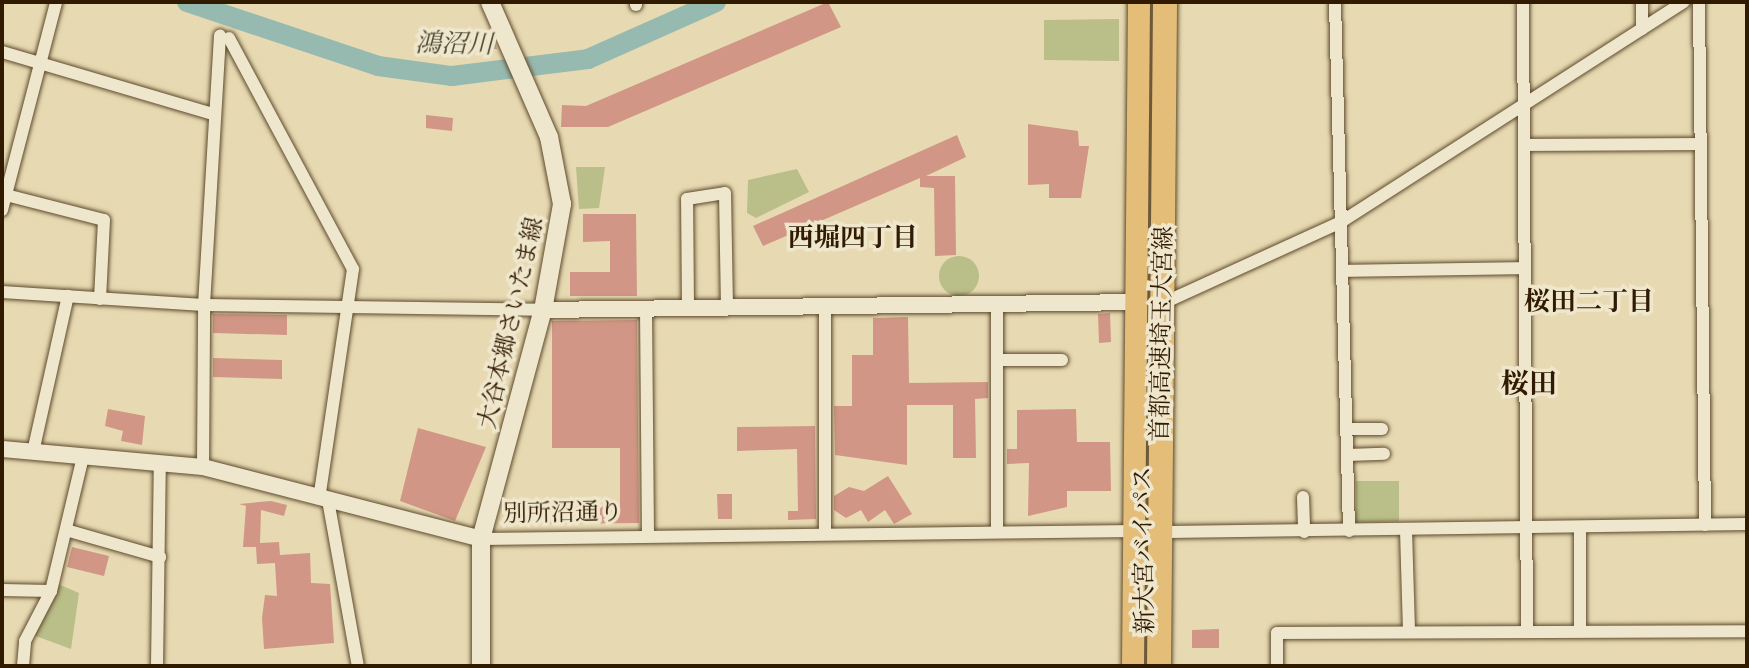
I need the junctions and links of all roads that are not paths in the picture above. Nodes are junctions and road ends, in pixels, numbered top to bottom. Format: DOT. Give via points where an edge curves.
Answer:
graph roads {
  1 [pos="56,2"];
  2 [pos="490,2"];
  3 [pos="1139,2"];
  4 [pos="1149,2"];
  5 [pos="1165,2"];
  6 [pos="1173,2"];
  7 [pos="1335,2"];
  8 [pos="1523,2"];
  9 [pos="1642,2"];
  10 [pos="1684,2"];
  11 [pos="1699,2"];
  12 [pos="1642,29"];
  13 [pos="2,52"];
  14 [pos="41,64"];
  15 [pos="1523,105"];
  16 [pos="212,114"];
  17 [pos="1701,144"];
  18 [pos="1524,145"];
  19 [pos="6,195"];
  20 [pos="2,210"];
  21 [pos="1341,222"];
  22 [pos="1525,268"];
  23 [pos="1342,271"];
  24 [pos="2,292"];
  25 [pos="68,296"];
  26 [pos="100,299"];
  27 [pos="1170,300"];
  28 [pos="1138,302"];
  29 [pos="997,303"];
  30 [pos="204,305"];
  31 [pos="825,305"];
  32 [pos="727,306"];
  33 [pos="347,307"];
  34 [pos="688,307"];
  35 [pos="646,308"];
  36 [pos="543,310"];
  37 [pos="998,360"];
  38 [pos="1062,360"];
  39 [pos="1346,429"];
  40 [pos="1382,429"];
  41 [pos="2,449"];
  42 [pos="33,452"];
  43 [pos="1384,454"];
  44 [pos="1347,455"];
  45 [pos="83,457"];
  46 [pos="160,462"];
  47 [pos="203,467"];
  48 [pos="1303,497"];
  49 [pos="323,499"];
  50 [pos="1747,524"];
  51 [pos="1705,525"];
  52 [pos="1580,527"];
  53 [pos="1527,528"];
  54 [pos="66,530"];
  55 [pos="997,530"];
  56 [pos="1406,530"];
  57 [pos="1136,531"];
  58 [pos="1349,531"];
  59 [pos="1168,532"];
  60 [pos="1304,532"];
  61 [pos="825,533"];
  62 [pos="648,536"];
  63 [pos="481,539"];
  64 [pos="160,557"];
  65 [pos="2,590"];
  66 [pos="51,591"];
  67 [pos="1409,631"];
  68 [pos="1527,631"];
  69 [pos="1580,631"];
  70 [pos="1747,631"];
  71 [pos="23,666"];
  72 [pos="157,666"];
  73 [pos="358,666"];
  74 [pos="481,666"];
  75 [pos="1133,666"];
  76 [pos="1143,666"];
  77 [pos="1159,666"];
  78 [pos="1171,666"];
  79 [pos="1277,666"];
  1 -- 14 [label="street"];
  2 -- 36 [label="main road, 大谷本郷さいたま線" via="556,160 562,204"];
  3 -- 28 [label="highway, 新大宮バイパス"];
  4 -- 76 [label="highway, 首都高速埼玉大宮線"];
  5 -- 77 [label="highway, 首都高速埼玉大宮線"];
  6 -- 27 [label="highway, 新大宮バイパス"];
  7 -- 21 [label="street"];
  8 -- 15 [label="street"];
  9 -- 12 [label="street"];
  10 -- 12 [label="street"];
  11 -- 17 [label="street"];
  12 -- 15 [label="street"];
  13 -- 14 [label="street"];
  14 -- 16 [label="street"];
  14 -- 19 [label="street"];
  15 -- 18 [label="street"];
  15 -- 21 [label="street"];
  16 -- 30 [label="street"];
  16 -- 33 [label="street" via="224,36 353,269"];
  17 -- 18 [label="street"];
  17 -- 51 [label="street"];
  18 -- 22 [label="street"];
  19 -- 20 [label="street"];
  19 -- 26 [label="street" via="104,220"];
  21 -- 23 [label="street"];
  21 -- 27 [label="street"];
  22 -- 23 [label="street"];
  22 -- 53 [label="street"];
  23 -- 39 [label="street"];
  24 -- 25 [label="street"];
  25 -- 26 [label="street"];
  25 -- 42 [label="street"];
  26 -- 30 [label="street"];
  27 -- 59 [label="highway, 新大宮バイパス"];
  28 -- 29 [label="street"];
  28 -- 57 [label="highway, 新大宮バイパス"];
  29 -- 31 [label="street"];
  29 -- 37 [label="street"];
  30 -- 33 [label="street"];
  30 -- 47 [label="street"];
  31 -- 32 [label="street"];
  31 -- 61 [label="street"];
  32 -- 34 [label="street"];
  32 -- 34 [label="street" via="725,193 687,199"];
  33 -- 36 [label="street"];
  33 -- 49 [label="street"];
  34 -- 35 [label="street"];
  35 -- 36 [label="street"];
  35 -- 62 [label="street"];
  36 -- 63 [label="main road, 大谷本郷さいたま線"];
  37 -- 38 [label="street"];
  37 -- 55 [label="street"];
  39 -- 40 [label="street"];
  39 -- 44 [label="street"];
  41 -- 42 [label="street, 別所沼通り"];
  42 -- 45 [label="street, 別所沼通り"];
  43 -- 44 [label="street"];
  44 -- 58 [label="street"];
  45 -- 46 [label="street, 別所沼通り"];
  45 -- 54 [label="street"];
  46 -- 47 [label="street, 別所沼通り"];
  46 -- 64 [label="street"];
  47 -- 49 [label="street, 別所沼通り"];
  48 -- 60 [label="street"];
  49 -- 63 [label="street, 別所沼通り"];
  49 -- 73 [label="street"];
  50 -- 51 [label="street"];
  51 -- 52 [label="street"];
  52 -- 53 [label="street"];
  52 -- 69 [label="street"];
  53 -- 56 [label="street"];
  53 -- 68 [label="street"];
  54 -- 64 [label="street"];
  54 -- 66 [label="street"];
  55 -- 57 [label="street, 別所沼通り"];
  55 -- 61 [label="street, 別所沼通り"];
  56 -- 58 [label="street"];
  56 -- 67 [label="street"];
  57 -- 75 [label="highway, 新大宮バイパス"];
  58 -- 60 [label="street"];
  59 -- 60 [label="street"];
  59 -- 78 [label="highway, 新大宮バイパス"];
  61 -- 62 [label="street, 別所沼通り"];
  62 -- 63 [label="street, 別所沼通り"];
  63 -- 74 [label="main road, 大谷本郷さいたま線"];
  64 -- 72 [label="street"];
  65 -- 66 [label="street"];
  66 -- 71 [label="street" via="25,641"];
  67 -- 68 [label="street"];
  67 -- 79 [label="street" via="1277,633"];
  68 -- 69 [label="street"];
  69 -- 70 [label="street"];
}
